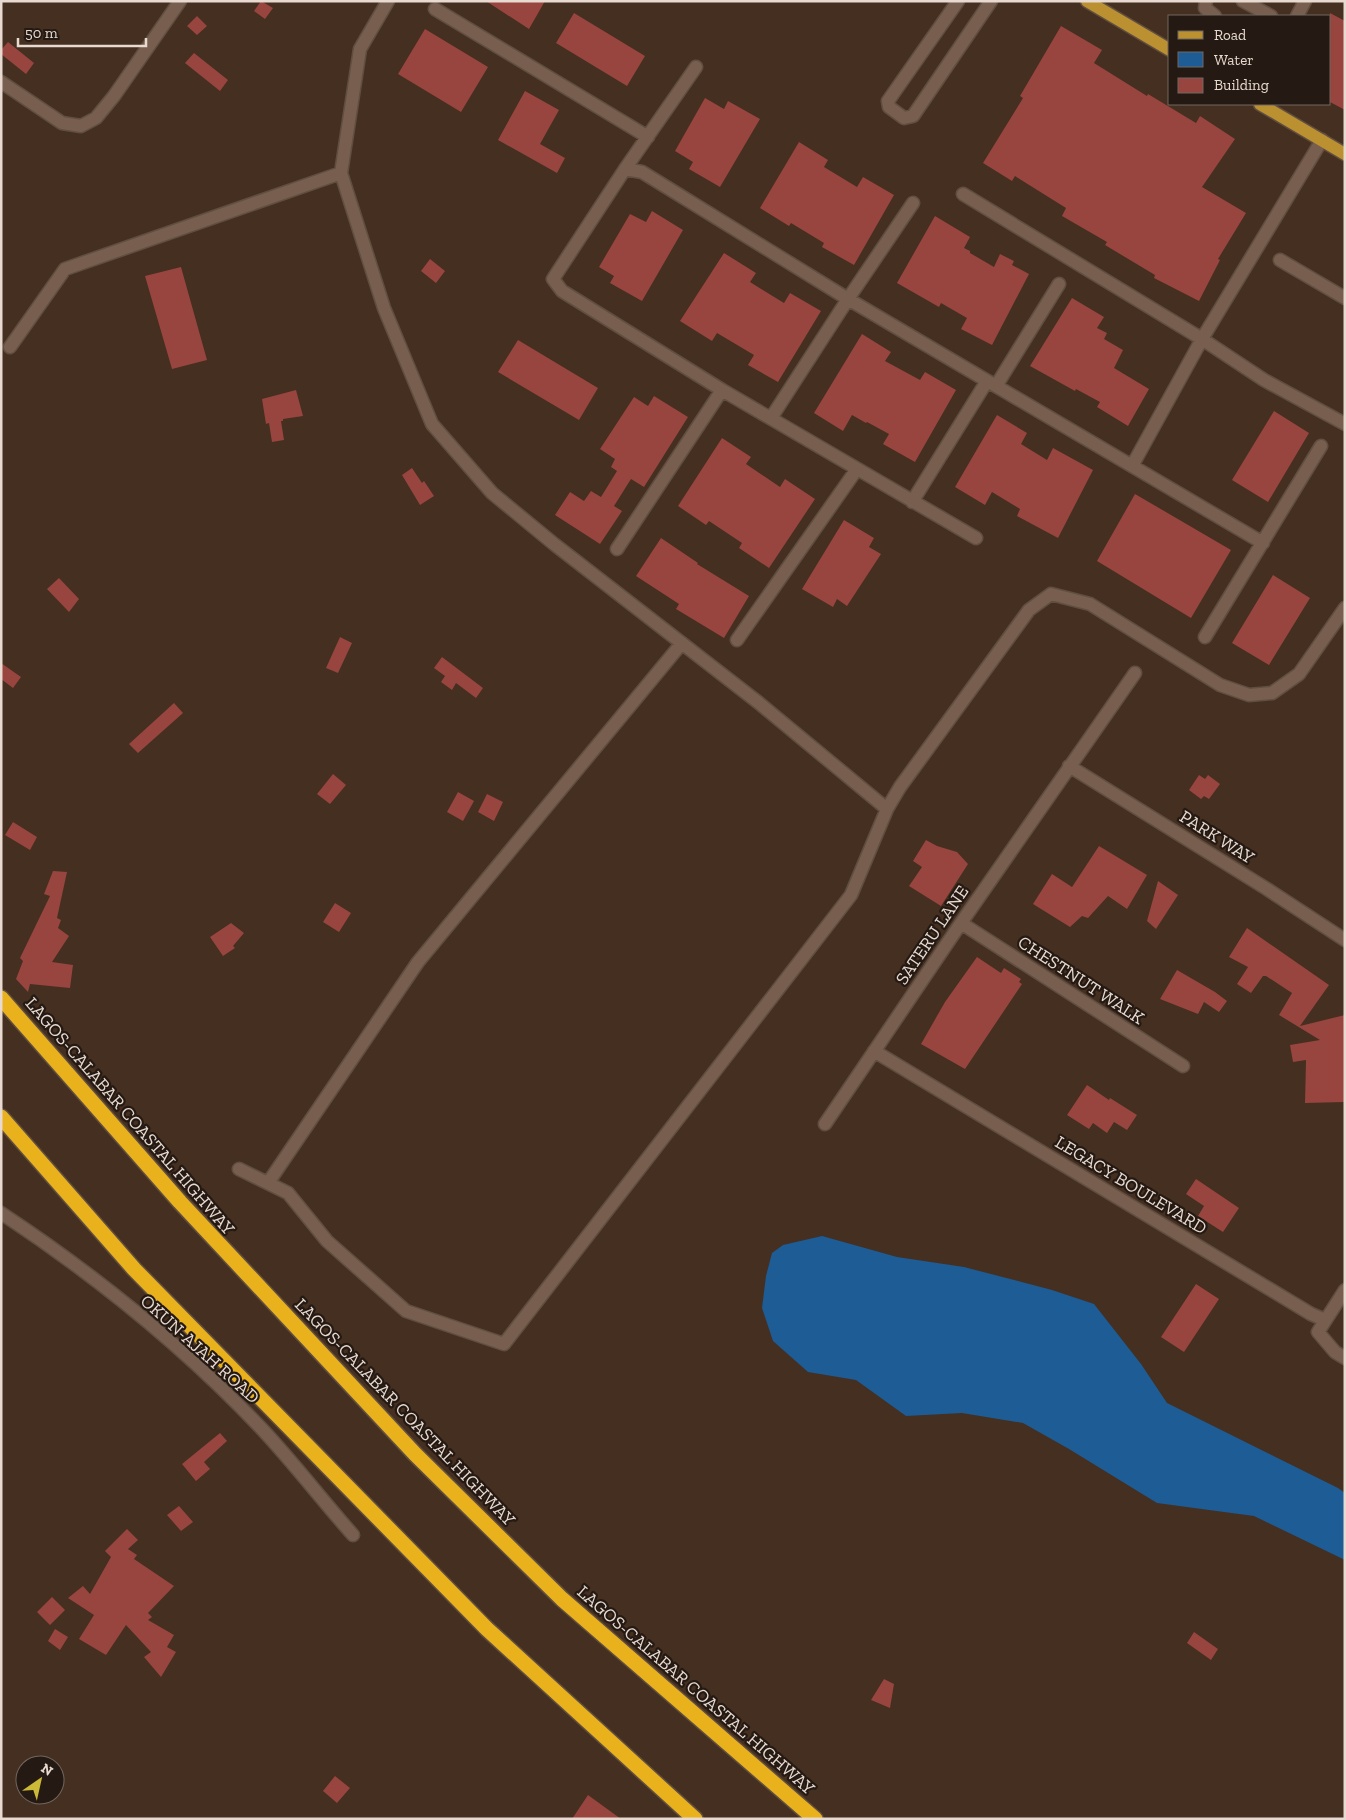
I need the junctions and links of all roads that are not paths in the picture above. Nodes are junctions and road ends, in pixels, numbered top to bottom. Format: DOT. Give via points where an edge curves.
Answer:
graph roads {
  1 [pos="180,1"];
  2 [pos="388,1"];
  3 [pos="958,1"];
  4 [pos="990,1"];
  5 [pos="1087,1"];
  6 [pos="1206,1"];
  7 [pos="1243,1"];
  8 [pos="1306,1"];
  9 [pos="435,9"];
  10 [pos="1214,15"];
  11 [pos="1269,15"];
  12 [pos="1298,15"];
  13 [pos="1168,49"];
  14 [pos="696,67"];
  15 [pos="1,82"];
  16 [pos="1262,105"];
  17 [pos="648,137"];
  18 [pos="1322,140"];
  19 [pos="1345,154"];
  20 [pos="626,169"];
  21 [pos="341,172"];
  22 [pos="963,194"];
  23 [pos="913,203"];
  24 [pos="1280,260"];
  25 [pos="1059,284"];
  26 [pos="1345,298"];
  27 [pos="848,299"];
  28 [pos="1202,339"];
  29 [pos="10,347"];
  30 [pos="991,384"];
  31 [pos="722,390"];
  32 [pos="771,418"];
  33 [pos="1345,424"];
  34 [pos="1321,446"];
  35 [pos="1132,466"];
  36 [pos="857,468"];
  37 [pos="912,502"];
  38 [pos="976,538"];
  39 [pos="1263,543"];
  40 [pos="617,549"];
  41 [pos="1345,608"];
  42 [pos="1205,637"];
  43 [pos="737,640"];
  44 [pos="682,643"];
  45 [pos="1135,673"];
  46 [pos="1069,766"];
  47 [pos="887,809"];
  48 [pos="961,923"];
  49 [pos="1345,940"];
  50 [pos="1,998"];
  51 [pos="874,1051"];
  52 [pos="1183,1066"];
  53 [pos="1,1116"];
  54 [pos="825,1124"];
  55 [pos="239,1169"];
  56 [pos="268,1184"];
  57 [pos="1,1213"];
  58 [pos="1345,1290"];
  59 [pos="1326,1320"];
  60 [pos="1345,1358"];
  61 [pos="353,1535"];
  62 [pos="695,1819"];
  63 [pos="815,1819"];
  1 -- 15 [label="street" via="114,96 96,118 81,126 62,123"];
  2 -- 21 [label="street" via="360,49"];
  3 -- 4 [label="street" via="888,101 889,107 904,118 912,116"];
  5 -- 13 [label="main road"];
  6 -- 10 [label="street" via="1205,8"];
  7 -- 11 [label="street"];
  8 -- 12 [label="street"];
  9 -- 17 [label="street"];
  14 -- 17 [label="street"];
  16 -- 18 [label="main road"];
  17 -- 20 [label="street"];
  18 -- 19 [label="main road"];
  18 -- 28 [label="street"];
  20 -- 27 [label="street" via="642,172"];
  20 -- 31 [label="street" via="553,279 562,291"];
  21 -- 29 [label="street" via="65,269"];
  21 -- 44 [label="street" via="384,308 432,424 492,493"];
  22 -- 28 [label="street"];
  23 -- 27 [label="street"];
  24 -- 26 [label="street"];
  25 -- 30 [label="street"];
  27 -- 30 [label="street"];
  27 -- 32 [label="street"];
  28 -- 33 [label="street" via="1264,380"];
  28 -- 35 [label="street"];
  30 -- 35 [label="street"];
  30 -- 37 [label="street"];
  31 -- 32 [label="street"];
  31 -- 40 [label="street"];
  32 -- 36 [label="street"];
  34 -- 39 [label="street"];
  35 -- 39 [label="street"];
  36 -- 37 [label="street"];
  36 -- 43 [label="street"];
  37 -- 38 [label="street"];
  39 -- 42 [label="street"];
  41 -- 47 [label="street" via="1299,674 1272,693 1249,695 1220,684 1090,604 1051,594 1030,610"];
  44 -- 47 [label="street"];
  44 -- 56 [label="street" via="418,962"];
  45 -- 46 [label="street, SATERU LANE"];
  46 -- 48 [label="street, SATERU LANE"];
  46 -- 49 [label="street, PARK WAY"];
  47 -- 56 [label="street" via="851,895 504,1344 406,1311 327,1241 288,1193"];
  48 -- 51 [label="street, SATERU LANE"];
  48 -- 52 [label="street, CHESTNUT WALK"];
  50 -- 63 [label="highway, LAGOS-CALABAR COASTAL HIGHWAY" via="180,1202 415,1454 562,1599"];
  51 -- 54 [label="street, SATERU LANE"];
  51 -- 59 [label="street, LEGACY BOULEVARD" via="1311,1314"];
  53 -- 62 [label="highway" via="134,1269 480,1622"];
  55 -- 56 [label="street"];
  57 -- 61 [label="street, OKUN-AJAH ROAD" via="139,1314 210,1378 262,1429"];
  58 -- 59 [label="street"];
  59 -- 60 [label="street" via="1318,1332 1335,1352"];
}
